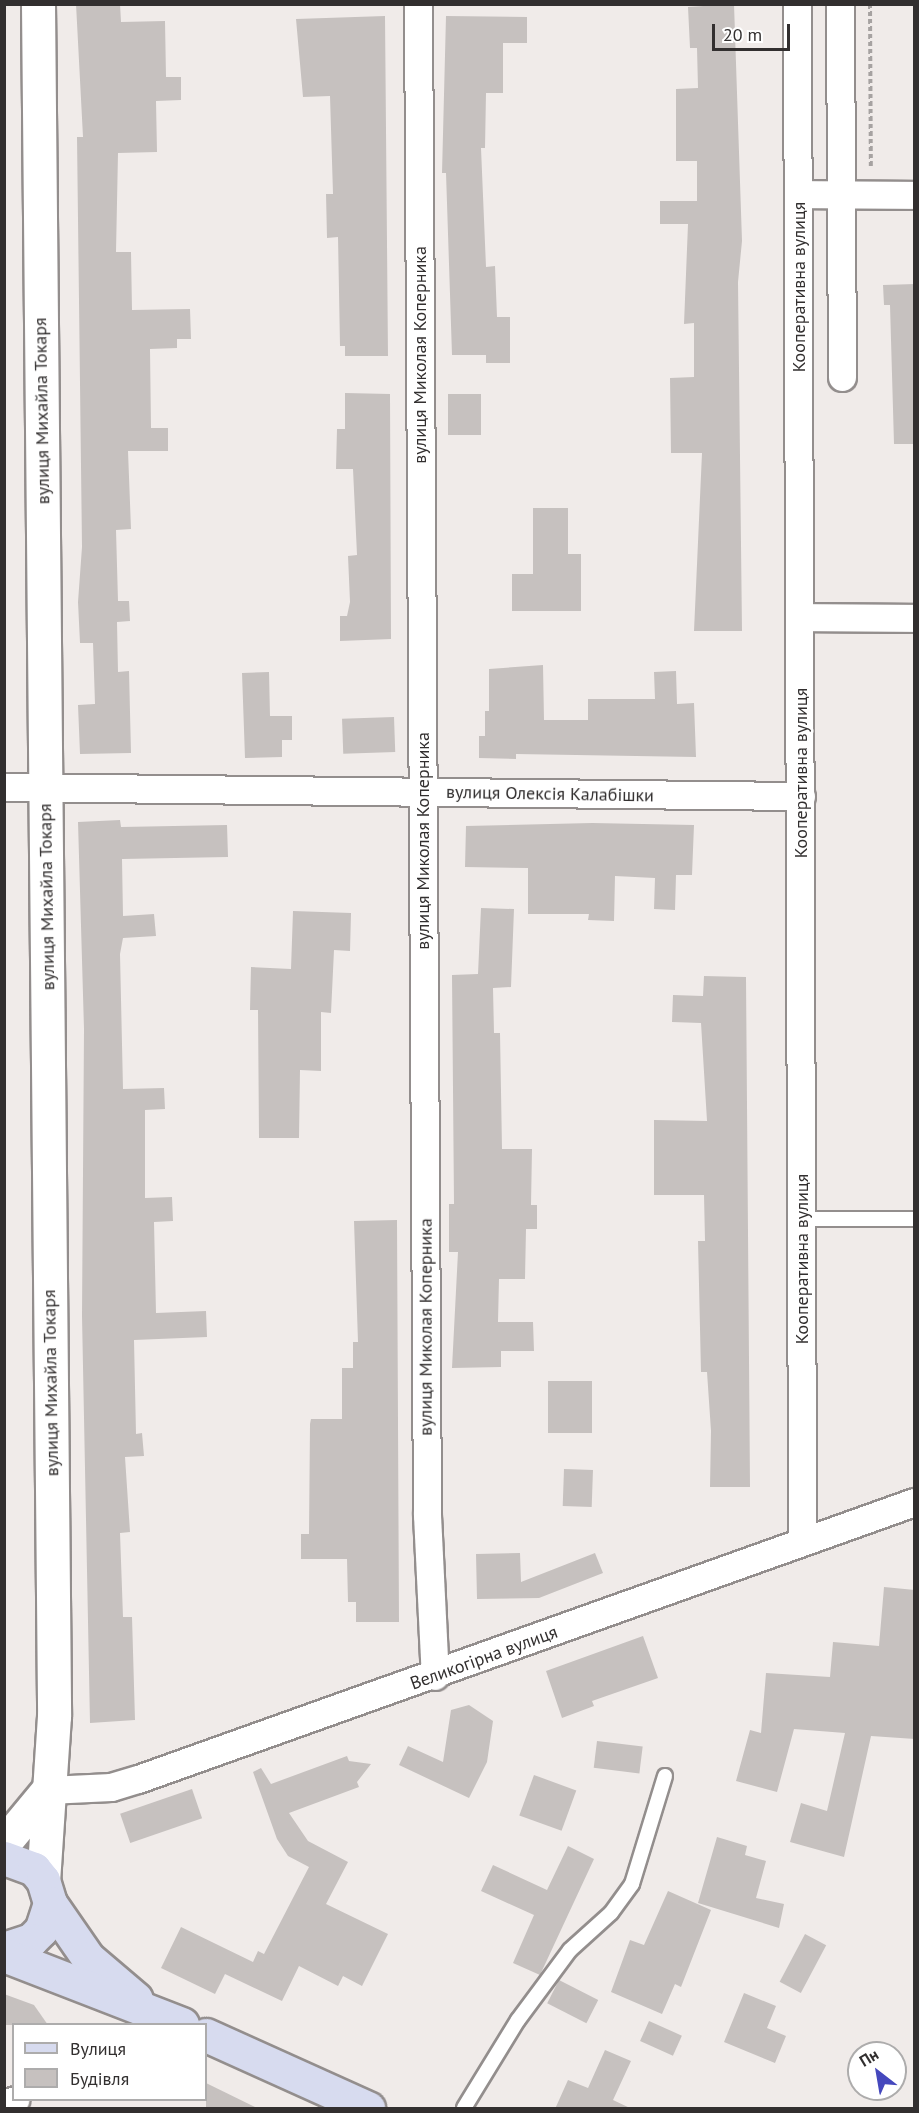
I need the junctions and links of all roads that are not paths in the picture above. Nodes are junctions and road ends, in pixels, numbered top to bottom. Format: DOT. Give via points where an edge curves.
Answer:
graph roads {
  1 [pos="38,4"];
  2 [pos="418,4"];
  3 [pos="797,4"];
  4 [pos="840,4"];
  5 [pos="799,194"];
  6 [pos="840,194"];
  7 [pos="915,195"];
  8 [pos="842,377"];
  9 [pos="801,617"];
  10 [pos="915,618"];
  11 [pos="4,787"];
  12 [pos="46,787"];
  13 [pos="423,792"];
  14 [pos="801,796"];
  15 [pos="802,1219"];
  16 [pos="915,1219"];
  17 [pos="915,1502"];
  18 [pos="802,1541"];
  19 [pos="435,1676"];
  20 [pos="665,1776"];
  21 [pos="48,1790"];
  22 [pos="4,1843"];
  23 [pos="4,1858"];
  24 [pos="46,1891"];
  25 [pos="4,1949"];
  26 [pos="4,1955"];
  27 [pos="142,2017"];
  28 [pos="172,2023"];
  29 [pos="207,2035"];
  30 [pos="368,2109"];
  31 [pos="464,2109"];
  1 -- 12 [label="street, вулиця Михайла Токаря"];
  2 -- 13 [label="street, вулиця Миколая Коперника"];
  3 -- 5 [label="street, Кооперативна вулиця"];
  4 -- 6 [label="street"];
  5 -- 6 [label="street"];
  5 -- 9 [label="street, Кооперативна вулиця"];
  6 -- 7 [label="street"];
  6 -- 8 [label="street"];
  9 -- 10 [label="street"];
  9 -- 14 [label="street, Кооперативна вулиця"];
  11 -- 12 [label="street, вулиця Олексія Калабішки"];
  12 -- 13 [label="street, вулиця Олексія Калабішки"];
  12 -- 21 [label="street, вулиця Михайла Токаря" via="54,1704"];
  13 -- 14 [label="street, вулиця Олексія Калабішки"];
  13 -- 19 [label="street, вулиця Миколая Коперника" via="428,1515"];
  14 -- 15 [label="street, Кооперативна вулиця"];
  15 -- 16 [label="lane"];
  15 -- 18 [label="street, Кооперативна вулиця"];
  17 -- 18 [label="street, Великогірна вулиця"];
  18 -- 19 [label="street, Великогірна вулиця"];
  19 -- 21 [label="street, Великогірна вулиця" via="111,1787"];
  20 -- 31 [label="lane" via="632,1884 610,1913 570,1950 525,2011"];
  21 -- 22 [label="street"];
  21 -- 24 [label="street, вулиця Михайла Токаря"];
  23 -- 24 [label="main road" via="21,1861"];
  24 -- 25 [label="main road" via="36,1935"];
  24 -- 27 [label="main road" via="88,1958"];
  26 -- 27 [label="main road"];
  27 -- 28 [label="main road"];
  29 -- 30 [label="main road"];
}
